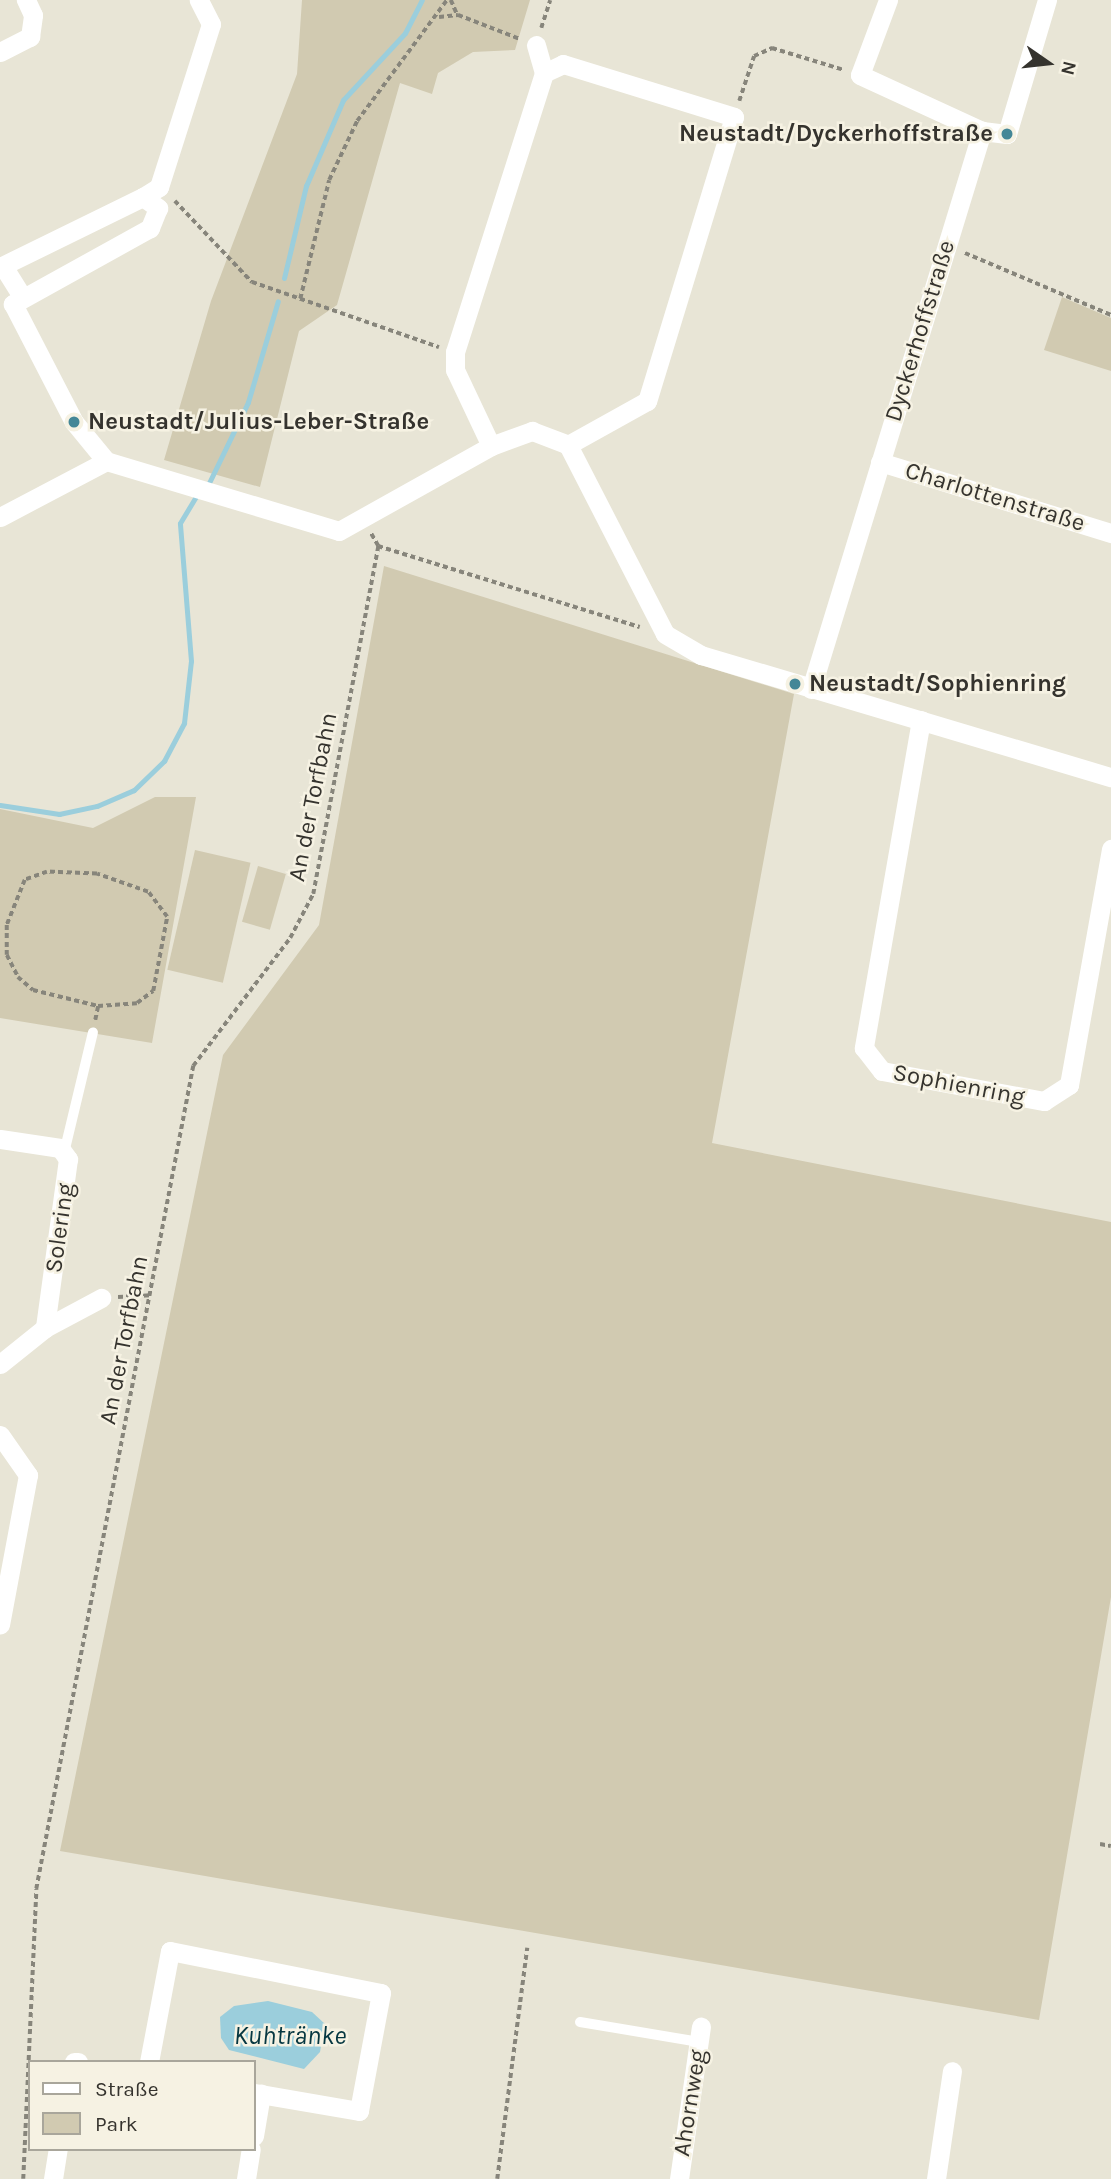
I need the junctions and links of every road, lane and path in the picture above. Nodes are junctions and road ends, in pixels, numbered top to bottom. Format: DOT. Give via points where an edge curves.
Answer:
graph roads {
  1 [pos="26,0"];
  2 [pos="199,0"];
  3 [pos="449,0"];
  4 [pos="550,0"];
  5 [pos="888,0"];
  6 [pos="1047,0"];
  7 [pos="458,15"];
  8 [pos="439,17"];
  9 [pos="536,45"];
  10 [pos="0,52"];
  11 [pos="544,73"];
  12 [pos="860,75"];
  13 [pos="734,117"];
  14 [pos="982,131"];
  15 [pos="151,192"];
  16 [pos="947,245"];
  17 [pos="2,267"];
  18 [pos="300,299"];
  19 [pos="11,304"];
  20 [pos="1111,315"];
  21 [pos="455,352"];
  22 [pos="568,445"];
  23 [pos="491,446"];
  24 [pos="106,461"];
  25 [pos="880,462"];
  26 [pos="0,517"];
  27 [pos="1111,533"];
  28 [pos="665,634"];
  29 [pos="811,689"];
  30 [pos="920,720"];
  31 [pos="1111,777"];
  32 [pos="1111,849"];
  33 [pos="98,1006"];
  34 [pos="93,1032"];
  35 [pos="0,1139"];
  36 [pos="64,1153"];
  37 [pos="151,1295"];
  38 [pos="101,1298"];
  39 [pos="45,1328"];
  40 [pos="0,1364"];
  41 [pos="0,1435"];
  42 [pos="0,1624"];
  43 [pos="1100,1844"];
  44 [pos="1111,1846"];
  45 [pos="527,1948"];
  46 [pos="580,2022"];
  47 [pos="700,2035"];
  48 [pos="28,2060"];
  49 [pos="149,2060"];
  50 [pos="28,2067"];
  51 [pos="952,2071"];
  52 [pos="257,2094"];
  53 [pos="58,2151"];
  54 [pos="251,2151"];
  55 [pos="23,2179"];
  56 [pos="53,2179"];
  57 [pos="246,2179"];
  58 [pos="497,2179"];
  59 [pos="679,2179"];
  60 [pos="936,2179"];
  1 -- 10 [label="street" via="33,15 30,37"];
  2 -- 15 [label="street" via="211,24"];
  3 -- 7 [label="path"];
  3 -- 8 [label="path"];
  4 -- 9 [label="path"];
  5 -- 12 [label="street"];
  6 -- 14 [label="street" via="1007,134"];
  7 -- 8 [label="path"];
  7 -- 9 [label="path"];
  8 -- 18 [label="path" via="357,121 329,180"];
  9 -- 11 [label="street"];
  11 -- 13 [label="street" via="563,64"];
  11 -- 21 [label="street"];
  12 -- 13 [label="path" via="772,48 754,56"];
  12 -- 14 [label="street"];
  13 -- 22 [label="street" via="647,401"];
  14 -- 16 [label="street, Dyckerhoffstraße"];
  15 -- 17 [label="street"];
  15 -- 18 [label="path" via="252,282"];
  15 -- 19 [label="street" via="158,208 150,228"];
  16 -- 20 [label="path"];
  16 -- 25 [label="street, Dyckerhoffstraße"];
  17 -- 19 [label="street"];
  18 -- 21 [label="path"];
  19 -- 24 [label="street" via="74,422"];
  21 -- 23 [label="street" via="455,370"];
  22 -- 23 [label="street" via="532,431"];
  22 -- 28 [label="street"];
  23 -- 24 [label="street" via="339,531"];
  24 -- 26 [label="street"];
  25 -- 27 [label="street, Charlottenstraße"];
  25 -- 29 [label="street, Dyckerhoffstraße"];
  28 -- 29 [label="street" via="701,655"];
  28 -- 37 [label="path, An der Torfbahn" via="378,546 313,894 290,938 193,1066"];
  29 -- 30 [label="street"];
  30 -- 31 [label="street"];
  30 -- 32 [label="street, Sophienring" via="864,1048 882,1071 1044,1101 1069,1085"];
  33 -- 33 [label="path" via="33,990 18,976 7,955 7,925 25,880 47,872 97,874 159,902 167,917 153,991 137,1003"];
  33 -- 34 [label="path"];
  34 -- 36 [label="lane"];
  35 -- 36 [label="street, Solering"];
  36 -- 39 [label="street, Solering" via="68,1177"];
  37 -- 38 [label="path"];
  37 -- 48 [label="path, An der Torfbahn" via="36,1889"];
  38 -- 39 [label="street"];
  39 -- 40 [label="street"];
  41 -- 42 [label="street" via="28,1475"];
  43 -- 44 [label="path"];
  45 -- 58 [label="path"];
  46 -- 47 [label="lane"];
  47 -- 59 [label="street, Ahornweg"];
  49 -- 52 [label="street" via="170,1951 381,1993 359,2111"];
  50 -- 55 [label="path, An der Torfbahn"];
  51 -- 60 [label="street"];
  53 -- 56 [label="street"];
  54 -- 57 [label="street"];
}
